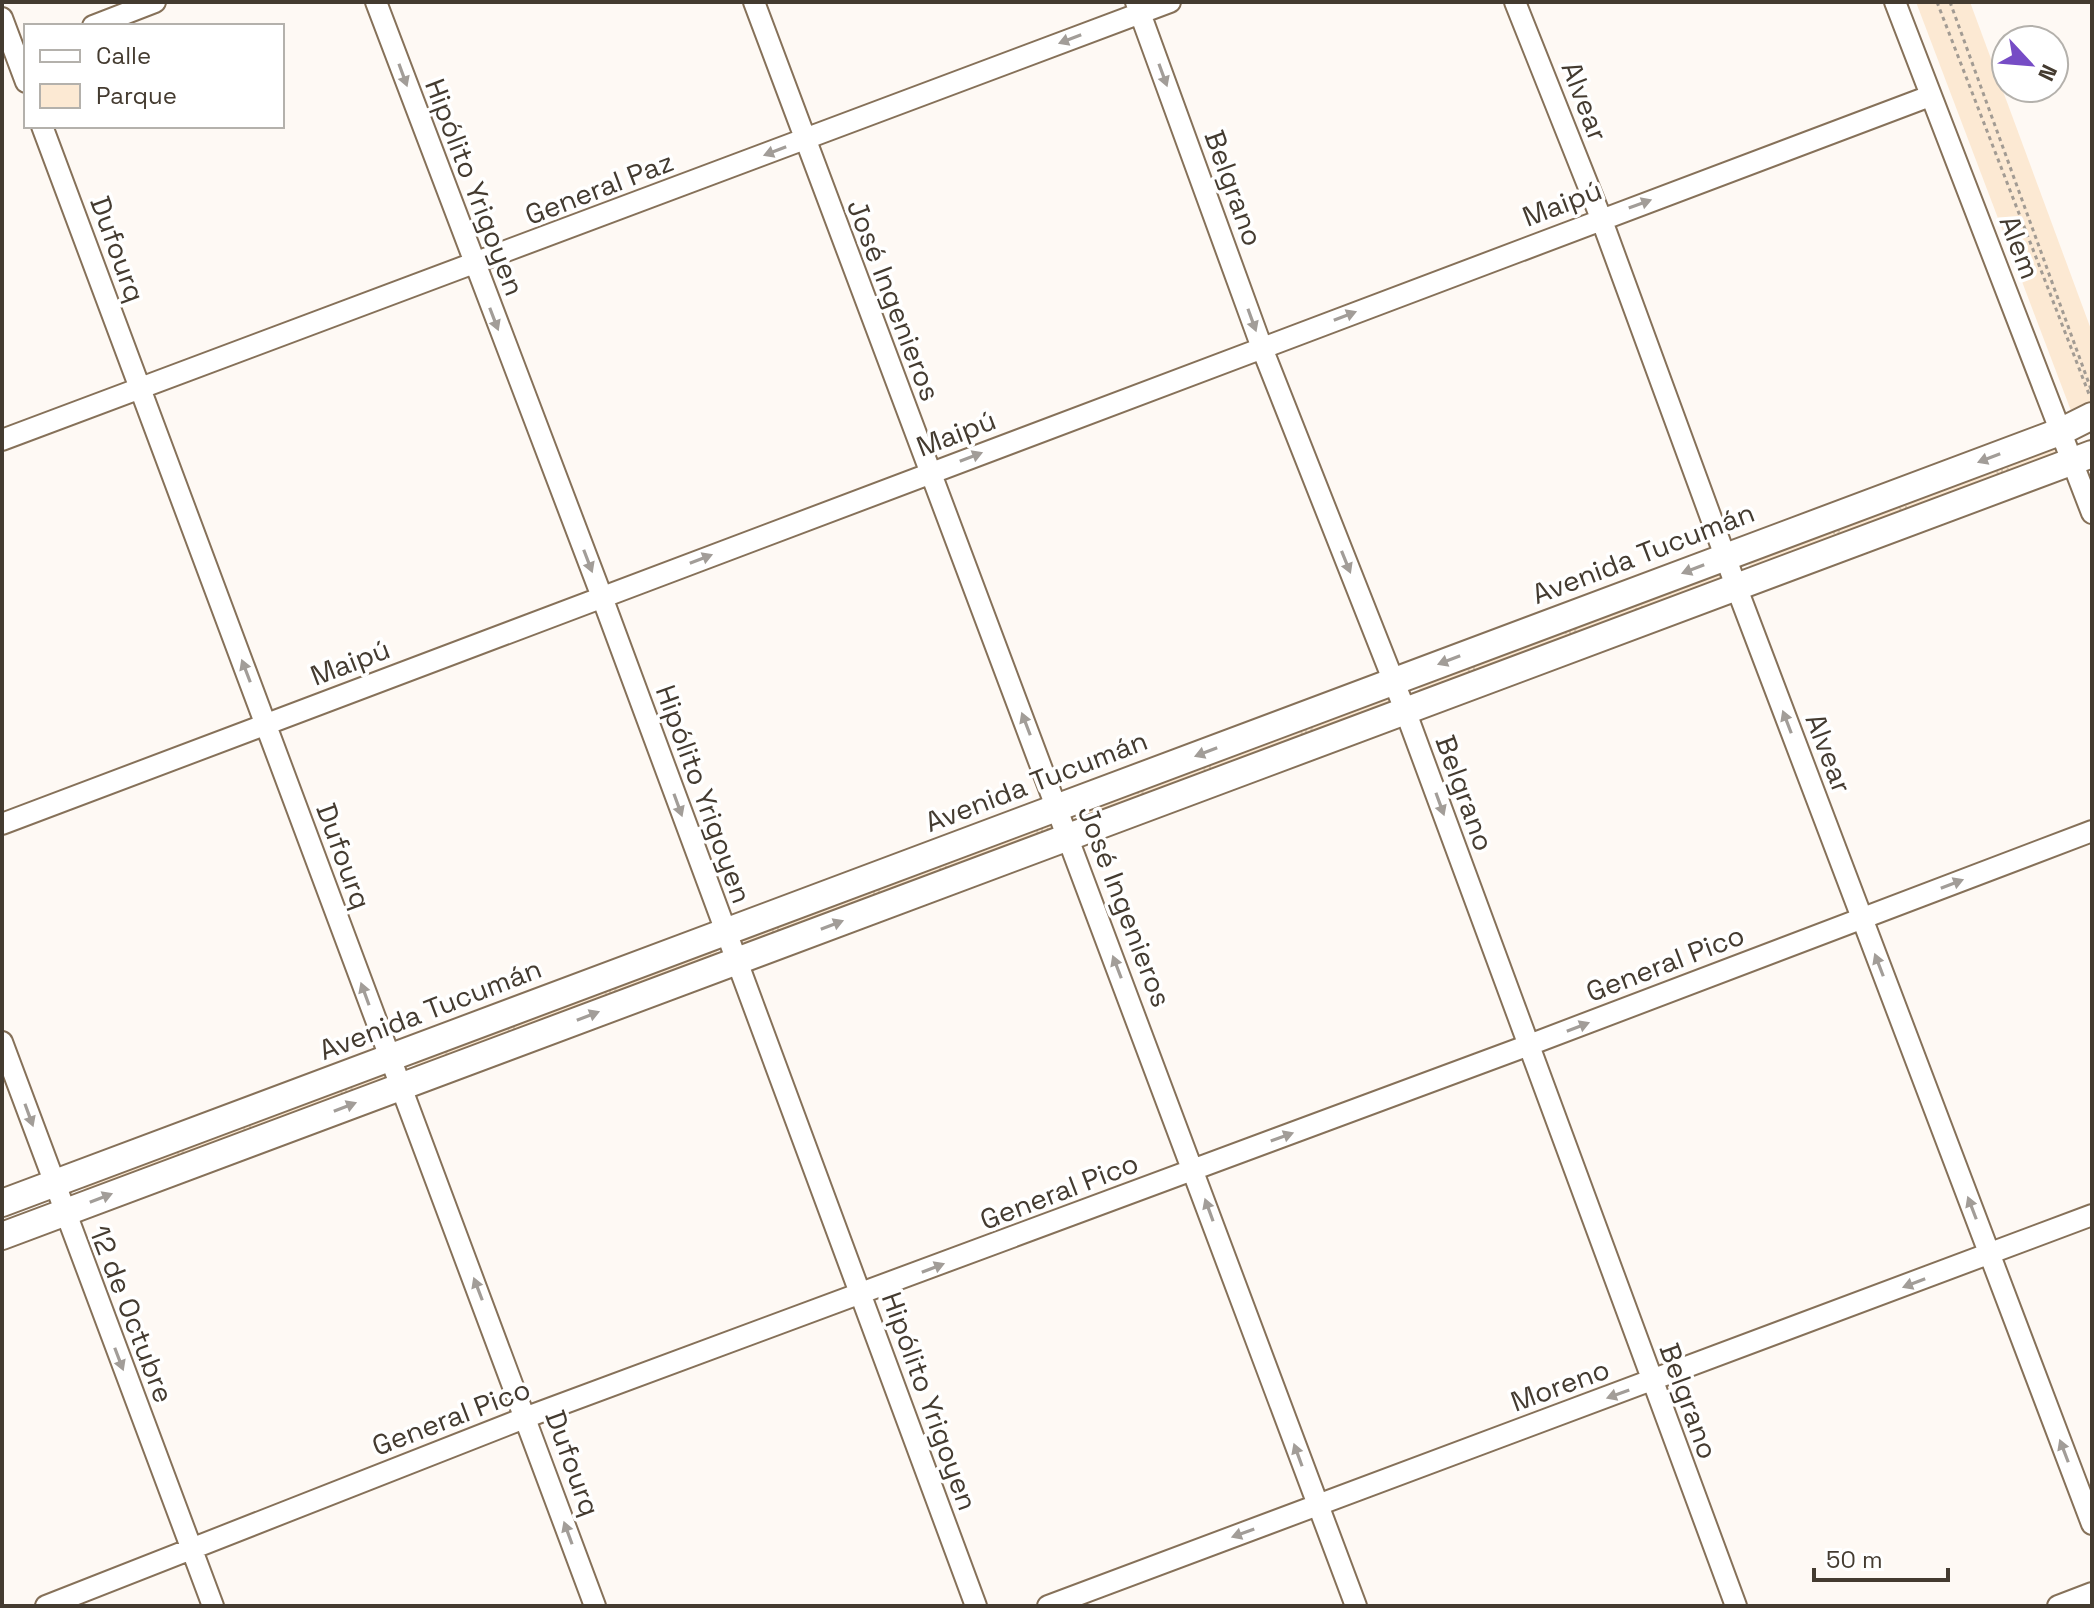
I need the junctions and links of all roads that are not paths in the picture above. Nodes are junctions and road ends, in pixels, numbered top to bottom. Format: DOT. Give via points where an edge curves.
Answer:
graph roads {
  1 [pos="155,2"];
  2 [pos="376,2"];
  3 [pos="754,2"];
  4 [pos="1170,2"];
  5 [pos="1515,2"];
  6 [pos="1895,2"];
  7 [pos="1138,8"];
  8 [pos="2,18"];
  9 [pos="98,24"];
  10 [pos="15,56"];
  11 [pos="24,77"];
  12 [pos="1930,96"];
  13 [pos="43,128"];
  14 [pos="804,139"];
  15 [pos="1601,218"];
  16 [pos="474,266"];
  17 [pos="1262,348"];
  18 [pos="140,390"];
  19 [pos="2092,416"];
  20 [pos="2062,431"];
  21 [pos="2,440"];
  22 [pos="2082,457"];
  23 [pos="929,473"];
  24 [pos="2092,513"];
  25 [pos="1725,557"];
  26 [pos="1736,586"];
  27 [pos="602,597"];
  28 [pos="1393,681"];
  29 [pos="1405,710"];
  30 [pos="265,724"];
  31 [pos="1058,807"];
  32 [pos="2,824"];
  33 [pos="2092,831"];
  34 [pos="1067,836"];
  35 [pos="1862,919"];
  36 [pos="725,932"];
  37 [pos="735,961"];
  38 [pos="2,1042"];
  39 [pos="1529,1045"];
  40 [pos="389,1058"];
  41 [pos="400,1087"];
  42 [pos="1194,1170"];
  43 [pos="54,1184"];
  44 [pos="2,1203"];
  45 [pos="63,1213"];
  46 [pos="2092,1215"];
  47 [pos="2,1236"];
  48 [pos="1989,1255"];
  49 [pos="860,1295"];
  50 [pos="1652,1381"];
  51 [pos="527,1417"];
  52 [pos="1316,1506"];
  53 [pos="2092,1524"];
  54 [pos="192,1549"];
  55 [pos="2092,1593"];
  56 [pos="46,1606"];
  57 [pos="213,1606"];
  58 [pos="595,1606"];
  59 [pos="976,1606"];
  60 [pos="1048,1606"];
  61 [pos="1356,1606"];
  62 [pos="1736,1606"];
  63 [pos="2058,1606"];
  1 -- 9 [label="street"];
  2 -- 16 [label="street, Hipólito Yrigoyen, one-way"];
  3 -- 14 [label="street, José Ingenieros"];
  4 -- 7 [label="street, General Paz"];
  5 -- 15 [label="street, Alvear"];
  6 -- 12 [label="street, Alem"];
  7 -- 14 [label="street, General Paz, one-way"];
  7 -- 17 [label="street, Belgrano, one-way"];
  8 -- 10 [label="street"];
  10 -- 11 [label="street"];
  15 -- 12 [label="street, Maipú, one-way"];
  12 -- 20 [label="street, Alem"];
  13 -- 18 [label="street, Dufourq"];
  14 -- 16 [label="street, General Paz, one-way"];
  14 -- 23 [label="street, José Ingenieros"];
  17 -- 15 [label="street, Maipú, one-way"];
  15 -- 25 [label="street, Alvear"];
  16 -- 18 [label="street, General Paz"];
  16 -- 27 [label="street, Hipólito Yrigoyen, one-way"];
  23 -- 17 [label="street, Maipú, one-way"];
  17 -- 28 [label="street, Belgrano, one-way"];
  18 -- 21 [label="street, General Paz"];
  30 -- 18 [label="street, Dufourq, one-way"];
  19 -- 20 [label="main road, Avenida Tucumán"];
  20 -- 22 [label="street, Alem"];
  20 -- 25 [label="main road, Avenida Tucumán, one-way"];
  22 -- 24 [label="street, Alem"];
  22 -- 26 [label="main road"];
  27 -- 23 [label="street, Maipú, one-way"];
  31 -- 23 [label="street, José Ingenieros, one-way"];
  25 -- 26 [label="street, Alvear"];
  25 -- 28 [label="main road, Avenida Tucumán, one-way"];
  26 -- 29 [label="main road"];
  35 -- 26 [label="street, Alvear, one-way"];
  27 -- 30 [label="street, Maipú"];
  27 -- 36 [label="street, Hipólito Yrigoyen, one-way"];
  28 -- 29 [label="street, Belgrano"];
  28 -- 31 [label="main road, Avenida Tucumán, one-way"];
  29 -- 34 [label="main road"];
  29 -- 39 [label="street, Belgrano, one-way"];
  30 -- 32 [label="street, Maipú"];
  40 -- 30 [label="street, Dufourq, one-way"];
  31 -- 34 [label="street, José Ingenieros"];
  31 -- 36 [label="main road, Avenida Tucumán"];
  35 -- 33 [label="street, General Pico, one-way"];
  37 -- 34 [label="main road, one-way"];
  42 -- 34 [label="street, José Ingenieros, one-way"];
  39 -- 35 [label="street, General Pico, one-way"];
  48 -- 35 [label="street, Alvear, one-way"];
  36 -- 37 [label="street, Hipólito Yrigoyen"];
  36 -- 40 [label="main road, Avenida Tucumán"];
  41 -- 37 [label="main road, one-way"];
  37 -- 49 [label="street, Hipólito Yrigoyen"];
  38 -- 43 [label="street, 12 de Octubre, one-way"];
  42 -- 39 [label="street, General Pico, one-way"];
  39 -- 50 [label="street, Belgrano"];
  40 -- 41 [label="street, Dufourq"];
  40 -- 43 [label="main road, Avenida Tucumán"];
  45 -- 41 [label="main road, one-way"];
  51 -- 41 [label="street, Dufourq, one-way"];
  49 -- 42 [label="street, General Pico, one-way"];
  52 -- 42 [label="street, José Ingenieros, one-way"];
  43 -- 44 [label="main road, Avenida Tucumán"];
  43 -- 45 [label="street, 12 de Octubre"];
  45 -- 47 [label="main road"];
  45 -- 54 [label="street, 12 de Octubre, one-way"];
  46 -- 48 [label="street, Moreno"];
  48 -- 50 [label="street, Moreno, one-way"];
  53 -- 48 [label="street, Alvear, one-way"];
  49 -- 51 [label="street, General Pico"];
  49 -- 59 [label="street, Hipólito Yrigoyen"];
  50 -- 52 [label="street, Moreno, one-way"];
  50 -- 62 [label="street, Belgrano"];
  51 -- 54 [label="street, General Pico"];
  58 -- 51 [label="street, Dufourq, one-way"];
  52 -- 60 [label="street, Moreno, one-way"];
  52 -- 61 [label="street, José Ingenieros"];
  54 -- 56 [label="street, General Pico"];
  54 -- 57 [label="street, 12 de Octubre"];
  55 -- 63 [label="street"];
}
